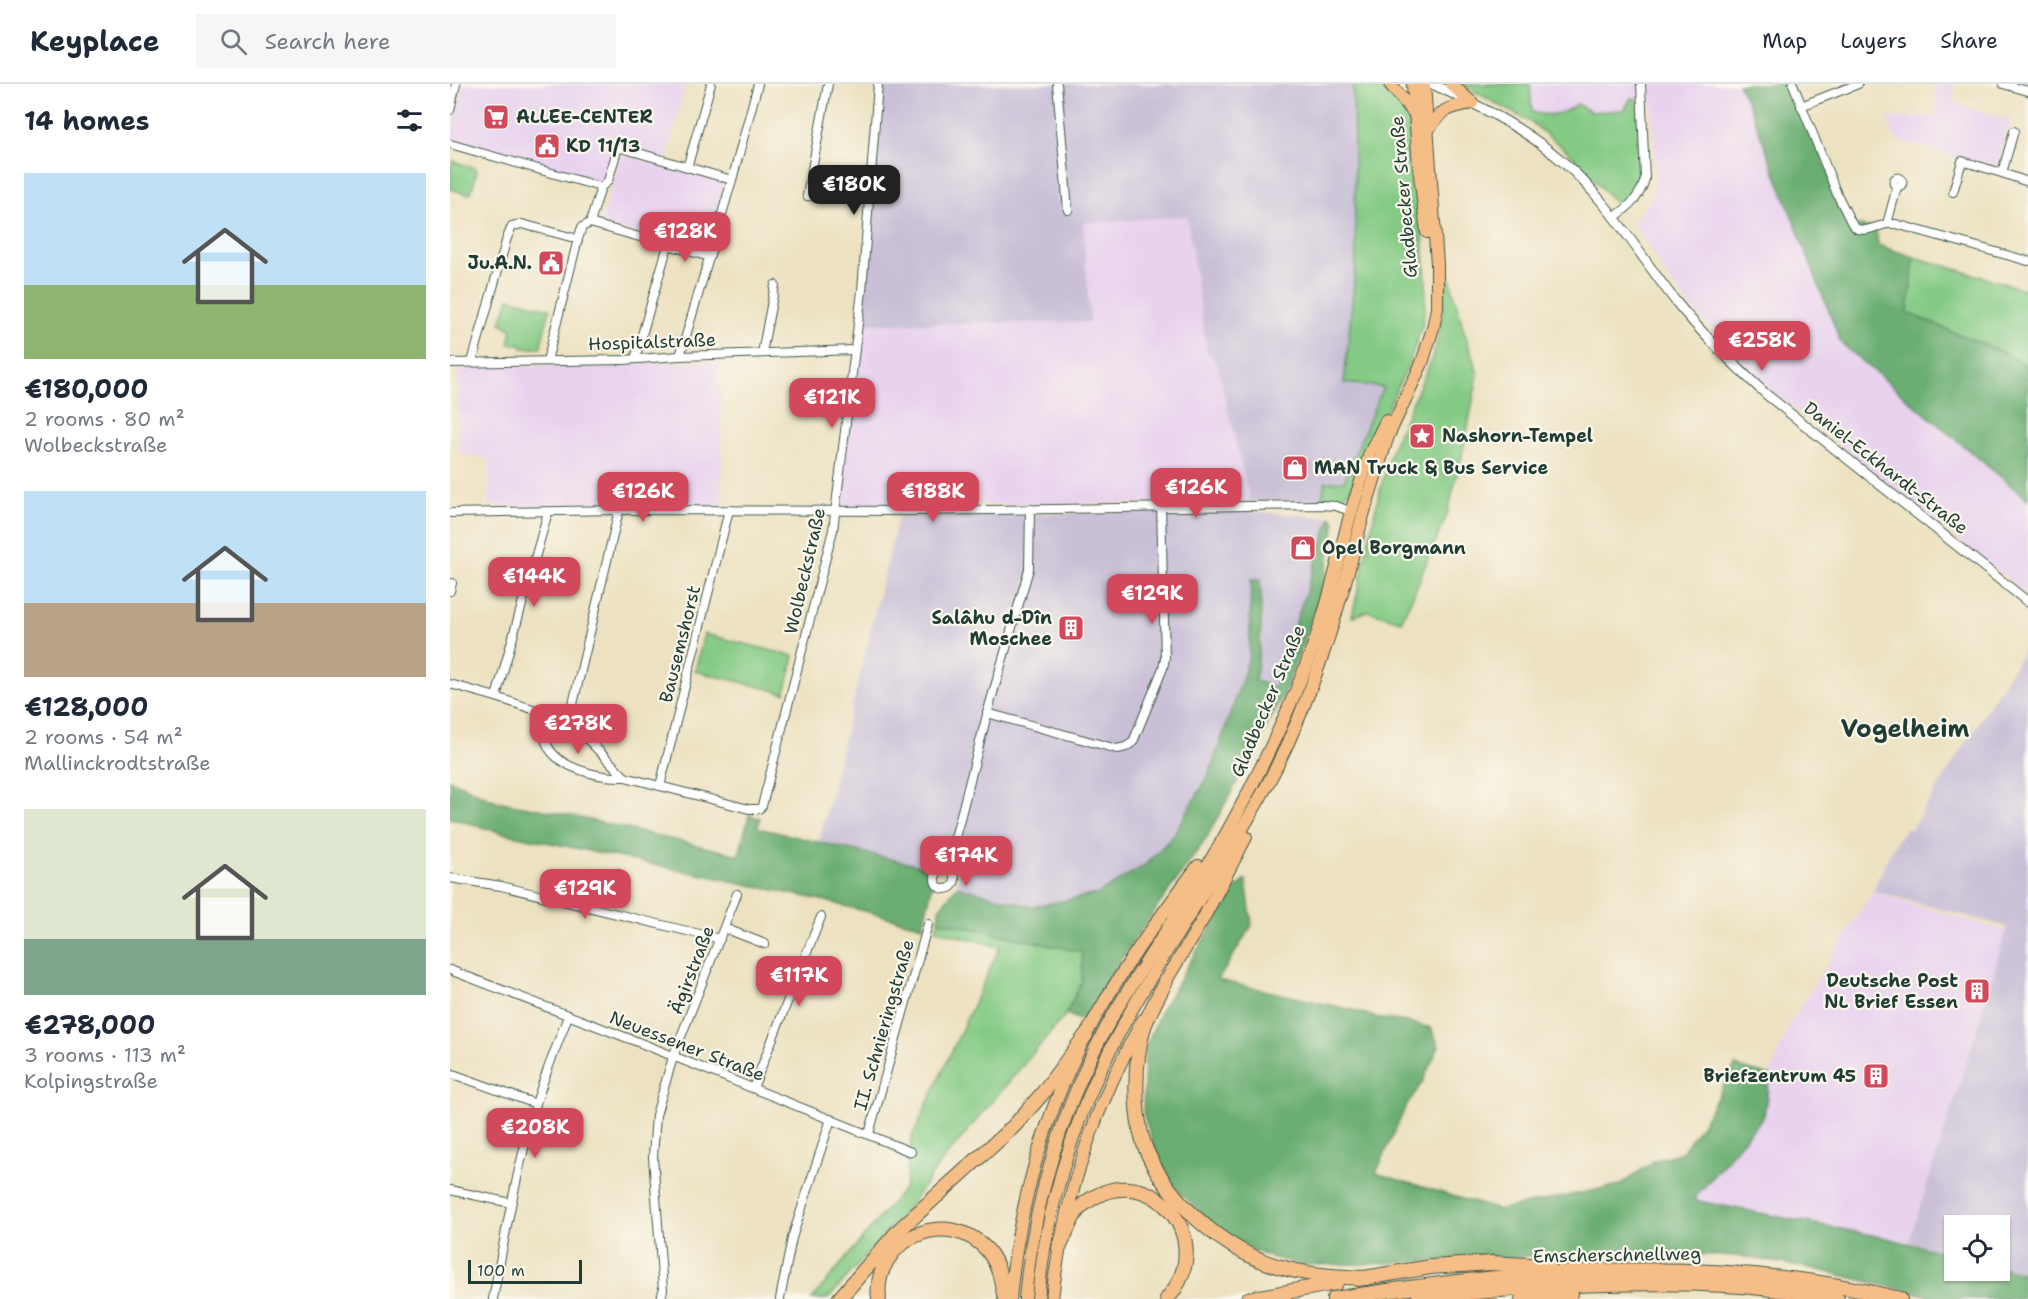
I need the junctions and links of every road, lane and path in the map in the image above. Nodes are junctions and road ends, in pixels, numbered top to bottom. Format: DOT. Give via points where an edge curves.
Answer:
graph roads {
  1 [pos="456,84"];
  2 [pos="711,84"];
  3 [pos="758,84"];
  4 [pos="828,84"];
  5 [pos="878,84"];
  6 [pos="1057,84"];
  7 [pos="1390,84"];
  8 [pos="1413,84"];
  9 [pos="1424,84"];
  10 [pos="1432,84"];
  11 [pos="1451,84"];
  12 [pos="1641,84"];
  13 [pos="1793,84"];
  14 [pos="1858,84"];
  15 [pos="2003,84"];
  16 [pos="2028,91"];
  17 [pos="1472,103"];
  18 [pos="1802,106"];
  19 [pos="450,110"];
  20 [pos="1414,113"];
  21 [pos="2014,131"];
  22 [pos="1426,132"];
  23 [pos="450,144"];
  24 [pos="687,168"];
  25 [pos="2002,173"];
  26 [pos="732,180"];
  27 [pos="2028,182"];
  28 [pos="601,187"];
  29 [pos="1897,187"];
  30 [pos="1953,192"];
  31 [pos="868,200"];
  32 [pos="1068,210"];
  33 [pos="1615,217"];
  34 [pos="590,223"];
  35 [pos="1887,225"];
  36 [pos="578,239"];
  37 [pos="668,245"];
  38 [pos="710,257"];
  39 [pos="2028,261"];
  40 [pos="775,285"];
  41 [pos="855,350"];
  42 [pos="762,352"];
  43 [pos="680,356"];
  44 [pos="635,359"];
  45 [pos="547,361"];
  46 [pos="472,362"];
  47 [pos="450,363"];
  48 [pos="1161,507"];
  49 [pos="1030,509"];
  50 [pos="619,510"];
  51 [pos="729,510"];
  52 [pos="836,511"];
  53 [pos="548,512"];
  54 [pos="450,513"];
  55 [pos="1357,513"];
  56 [pos="2028,602"];
  57 [pos="450,684"];
  58 [pos="496,697"];
  59 [pos="987,713"];
  60 [pos="549,715"];
  61 [pos="569,721"];
  62 [pos="625,777"];
  63 [pos="660,786"];
  64 [pos="1267,786"];
  65 [pos="1231,826"];
  66 [pos="947,869"];
  67 [pos="450,878"];
  68 [pos="737,894"];
  69 [pos="821,917"];
  70 [pos="928,924"];
  71 [pos="724,928"];
  72 [pos="720,939"];
  73 [pos="765,944"];
  74 [pos="450,970"];
  75 [pos="1166,981"];
  76 [pos="568,1016"];
  77 [pos="1086,1035"];
  78 [pos="674,1057"];
  79 [pos="450,1073"];
  80 [pos="753,1088"];
  81 [pos="536,1104"];
  82 [pos="831,1119"];
  83 [pos="869,1134"];
  84 [pos="911,1152"];
  85 [pos="450,1190"];
  86 [pos="511,1203"];
  87 [pos="1059,1248"];
  88 [pos="1607,1270"];
  89 [pos="1367,1278"];
  90 [pos="1695,1284"];
  91 [pos="493,1299"];
  92 [pos="661,1299"];
  93 [pos="780,1299"];
  94 [pos="839,1299"];
  95 [pos="879,1299"];
  96 [pos="1005,1299"];
  97 [pos="1010,1299"];
  98 [pos="1025,1299"];
  99 [pos="1038,1299"];
  100 [pos="1052,1299"];
  101 [pos="1167,1299"];
  102 [pos="1248,1299"];
  103 [pos="1334,1299"];
  104 [pos="1418,1299"];
  105 [pos="1522,1299"];
  106 [pos="1838,1299"];
  107 [pos="1900,1299"];
  1 -- 19 [label="street"];
  2 -- 24 [label="street"];
  3 -- 26 [label="street"];
  4 -- 31 [label="street" via="807,196"];
  5 -- 31 [label="street, Wolbeckstraße"];
  6 -- 32 [label="street"];
  7 -- 20 [label="main road"];
  8 -- 20 [label="main road, Gladbecker Straße"];
  9 -- 22 [label="main road, Gladbecker Straße"];
  10 -- 17 [label="street, Daniel-Eckhardt-Straße"];
  11 -- 17 [label="main road"];
  12 -- 33 [label="street" via="1645,179 1633,203"];
  13 -- 18 [label="street"];
  14 -- 18 [label="street"];
  15 -- 16 [label="street"];
  17 -- 22 [label="main road" via="1440,112"];
  17 -- 33 [label="street, Daniel-Eckhardt-Straße" via="1517,127 1561,160"];
  18 -- 35 [label="street" via="1849,219 1857,229"];
  20 -- 55 [label="main road, Gladbecker Straße" via="1428,235 1428,313 1418,352 1370,453"];
  21 -- 25 [label="street"];
  22 -- 55 [label="main road, Gladbecker Straße" via="1437,308 1422,363"];
  23 -- 28 [label="street"];
  24 -- 26 [label="street"];
  24 -- 28 [label="street" via="618,147 608,181"];
  25 -- 27 [label="street"];
  25 -- 30 [label="street" via="1962,161"];
  26 -- 38 [label="street"];
  28 -- 34 [label="street"];
  29 -- 35 [label="street"];
  31 -- 41 [label="street, Wolbeckstraße"];
  33 -- 56 [label="street, Daniel-Eckhardt-Straße" via="1677,302 1750,380"];
  34 -- 36 [label="street" via="582,226"];
  34 -- 37 [label="street"];
  35 -- 39 [label="street" via="1905,226"];
  36 -- 45 [label="street"];
  36 -- 46 [label="street" via="522,224 512,226"];
  37 -- 38 [label="street"];
  37 -- 44 [label="street"];
  38 -- 43 [label="street"];
  40 -- 42 [label="street"];
  41 -- 42 [label="street, Hospitalstraße"];
  41 -- 52 [label="street, Wolbeckstraße"];
  42 -- 43 [label="street, Hospitalstraße"];
  43 -- 44 [label="street, Hospitalstraße"];
  44 -- 45 [label="street, Hospitalstraße"];
  45 -- 46 [label="street, Hospitalstraße"];
  46 -- 47 [label="street, Hospitalstraße"];
  48 -- 49 [label="street"];
  48 -- 55 [label="street" via="1320,505"];
  48 -- 59 [label="street" via="1165,658 1133,742 1117,749"];
  49 -- 52 [label="street"];
  49 -- 59 [label="street" via="1029,569"];
  50 -- 51 [label="street"];
  50 -- 53 [label="street"];
  50 -- 61 [label="street"];
  51 -- 52 [label="street"];
  51 -- 63 [label="street, Bausemshorst"];
  52 -- 63 [label="street, Wolbeckstraße" via="762,806 749,809"];
  53 -- 54 [label="street"];
  53 -- 58 [label="street"];
  55 -- 64 [label="main road, Gladbecker Straße" via="1346,583 1323,654 1304,707"];
  55 -- 65 [label="main road, Gladbecker Straße" via="1299,682"];
  57 -- 58 [label="street"];
  58 -- 60 [label="street"];
  59 -- 66 [label="street"];
  60 -- 61 [label="street"];
  60 -- 62 [label="street" via="545,739 557,759 566,766"];
  61 -- 62 [label="street"];
  62 -- 63 [label="street"];
  64 -- 75 [label="main road" via="1227,877"];
  64 -- 99 [label="main road, Gladbecker Straße" via="1117,1036 1094,1084 1060,1181 1046,1239"];
  65 -- 77 [label="main road" via="1128,963"];
  65 -- 98 [label="main road, Gladbecker Straße" via="1114,1014 1082,1079 1047,1177"];
  67 -- 72 [label="street" via="501,886"];
  68 -- 71 [label="street, Ägirstraße"];
  69 -- 80 [label="street"];
  70 -- 83 [label="street, II. Schnieringstraße"];
  71 -- 72 [label="street, Ägirstraße"];
  71 -- 73 [label="street"];
  72 -- 78 [label="street, Ägirstraße"];
  74 -- 76 [label="street, Neuessener Straße"];
  75 -- 87 [label="main road" via="1121,1059 1094,1120 1073,1185"];
  75 -- 89 [label="highway" via="1143,1030 1136,1092 1147,1152 1168,1186 1228,1245 1276,1266 1305,1273"];
  76 -- 78 [label="street, Neuessener Straße"];
  76 -- 81 [label="street"];
  77 -- 94 [label="highway" via="1014,1126 899,1230"];
  77 -- 97 [label="main road" via="1055,1105 1033,1174"];
  78 -- 80 [label="street, Neuessener Straße"];
  78 -- 92 [label="street, Ägirstraße" via="656,1115 652,1157"];
  79 -- 81 [label="street"];
  80 -- 82 [label="street, Neuessener Straße"];
  81 -- 86 [label="street"];
  82 -- 83 [label="street, Neuessener Straße"];
  82 -- 93 [label="street" via="792,1238"];
  83 -- 84 [label="street, Neuessener Straße"];
  85 -- 86 [label="street"];
  86 -- 91 [label="street"];
  87 -- 100 [label="main road"];
  87 -- 101 [label="highway" via="1082,1205 1100,1194 1118,1188 1151,1195 1177,1218 1187,1251 1179,1284"];
  88 -- 89 [label="highway" via="1491,1263 1431,1267"];
  88 -- 103 [label="highway, Emscherschnellweg" via="1502,1276"];
  88 -- 107 [label="highway, Emscherschnellweg" via="1739,1273 1827,1284"];
  89 -- 102 [label="highway"];
  90 -- 104 [label="highway, Emscherschnellweg" via="1596,1284"];
  90 -- 105 [label="highway"];
  90 -- 106 [label="highway, Emscherschnellweg"];
  95 -- 96 [label="highway" via="881,1271 890,1254 903,1241 938,1229 974,1239 988,1251 998,1267"];
}
